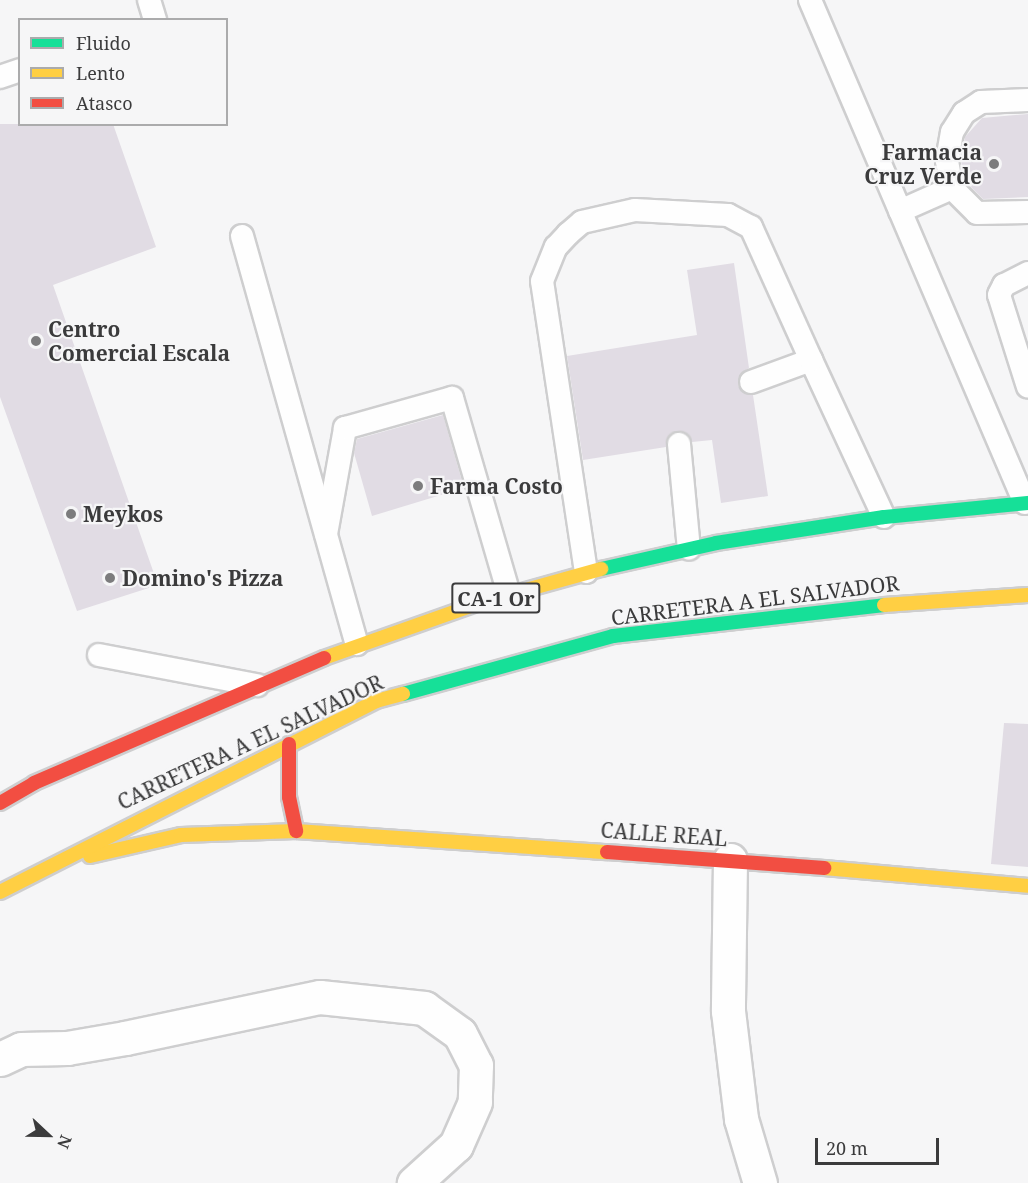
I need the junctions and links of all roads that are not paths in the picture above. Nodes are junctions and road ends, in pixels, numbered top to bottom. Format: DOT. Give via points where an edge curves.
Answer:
graph roads {
  1 [pos="149,0"];
  2 [pos="810,0"];
  3 [pos="154,18"];
  4 [pos="18,71"];
  5 [pos="0,77"];
  6 [pos="1028,100"];
  7 [pos="952,188"];
  8 [pos="900,211"];
  9 [pos="1028,212"];
  10 [pos="242,236"];
  11 [pos="1028,273"];
  12 [pos="811,360"];
  13 [pos="751,382"];
  14 [pos="1028,387"];
  15 [pos="679,444"];
  16 [pos="1026,503"];
  17 [pos="884,517"];
  18 [pos="326,534"];
  19 [pos="689,549"];
  20 [pos="586,572"];
  21 [pos="509,594"];
  22 [pos="1028,595"];
  23 [pos="357,644"];
  24 [pos="99,655"];
  25 [pos="257,685"];
  26 [pos="289,744"];
  27 [pos="0,803"];
  28 [pos="296,831"];
  29 [pos="730,860"];
  30 [pos="28,875"];
  31 [pos="1028,886"];
  32 [pos="0,892"];
  33 [pos="0,1059"];
  34 [pos="414,1183"];
  35 [pos="760,1183"];
  1 -- 3 [label="lane"];
  2 -- 8 [label="lane"];
  4 -- 5 [label="lane"];
  6 -- 7 [label="lane" via="981,102 964,113 952,132 947,160"];
  7 -- 8 [label="lane"];
  7 -- 9 [label="lane" via="977,213"];
  8 -- 16 [label="lane"];
  10 -- 18 [label="lane"];
  11 -- 14 [label="lane" via="1004,285 999,295"];
  12 -- 13 [label="lane"];
  12 -- 17 [label="lane"];
  12 -- 20 [label="lane" via="751,227 736,219 704,213 635,210 582,222 568,234 556,247 542,281"];
  15 -- 19 [label="lane"];
  16 -- 17 [label="main road, CARRETERA A EL SALVADOR / CA-1 Or"];
  17 -- 19 [label="main road, CARRETERA A EL SALVADOR / CA-1 Or"];
  18 -- 21 [label="lane" via="345,428 452,398"];
  18 -- 23 [label="lane"];
  19 -- 20 [label="main road, CARRETERA A EL SALVADOR / CA-1 Or"];
  20 -- 21 [label="main road, CARRETERA A EL SALVADOR / CA-1 Or"];
  21 -- 23 [label="main road, CARRETERA A EL SALVADOR / CA-1 Or"];
  22 -- 26 [label="main road, CARRETERA A EL SALVADOR" via="806,611 613,636 376,701"];
  23 -- 25 [label="main road, CARRETERA A EL SALVADOR / CA-1 Or"];
  24 -- 25 [label="lane"];
  25 -- 27 [label="main road, CARRETERA A EL SALVADOR / CA-1 Or" via="34,783"];
  26 -- 28 [label="main road" via="289,797"];
  26 -- 30 [label="main road, CARRETERA A EL SALVADOR"];
  28 -- 29 [label="main road, CALLE REAL"];
  28 -- 30 [label="main road, CALLE REAL" via="181,835 135,843"];
  29 -- 31 [label="main road, CALLE REAL"];
  29 -- 35 [label="street" via="728,1011 741,1119"];
  30 -- 32 [label="main road, CARRETERA A EL SALVADOR"];
  33 -- 34 [label="street" via="21,1049 113,1040 321,997 424,1008 460,1034 476,1065 475,1102 456,1145"];
}
